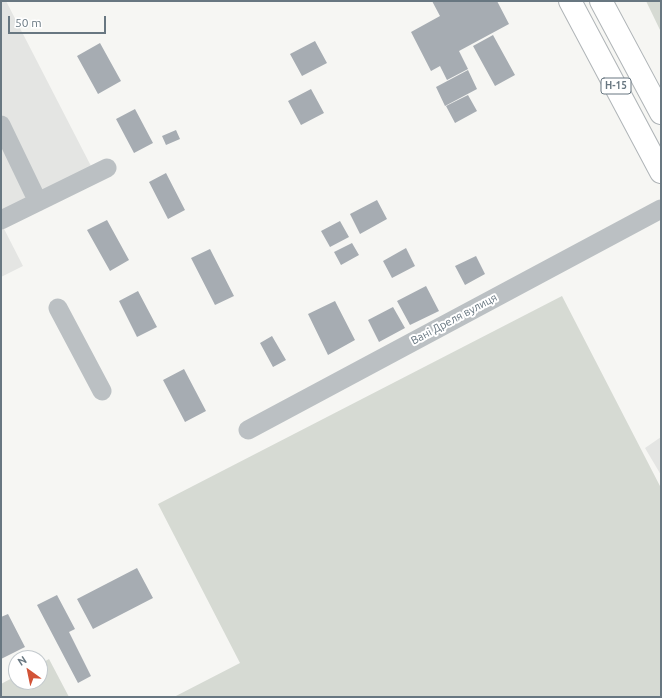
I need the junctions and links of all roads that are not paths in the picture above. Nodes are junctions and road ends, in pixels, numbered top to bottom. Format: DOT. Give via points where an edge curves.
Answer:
graph roads {
  1 [pos="570,1"];
  2 [pos="601,1"];
  3 [pos="661,113"];
  4 [pos="1,125"];
  5 [pos="107,168"];
  6 [pos="661,172"];
  7 [pos="38,202"];
  8 [pos="661,209"];
  9 [pos="1,220"];
  10 [pos="58,308"];
  11 [pos="102,391"];
  12 [pos="248,430"];
  1 -- 6 [label="main road, Н-15"];
  2 -- 3 [label="main road, Н-15"];
  4 -- 7 [label="lane"];
  5 -- 7 [label="lane"];
  7 -- 9 [label="lane"];
  8 -- 12 [label="lane, Вані Дреля вулиця"];
  10 -- 11 [label="lane"];
}
